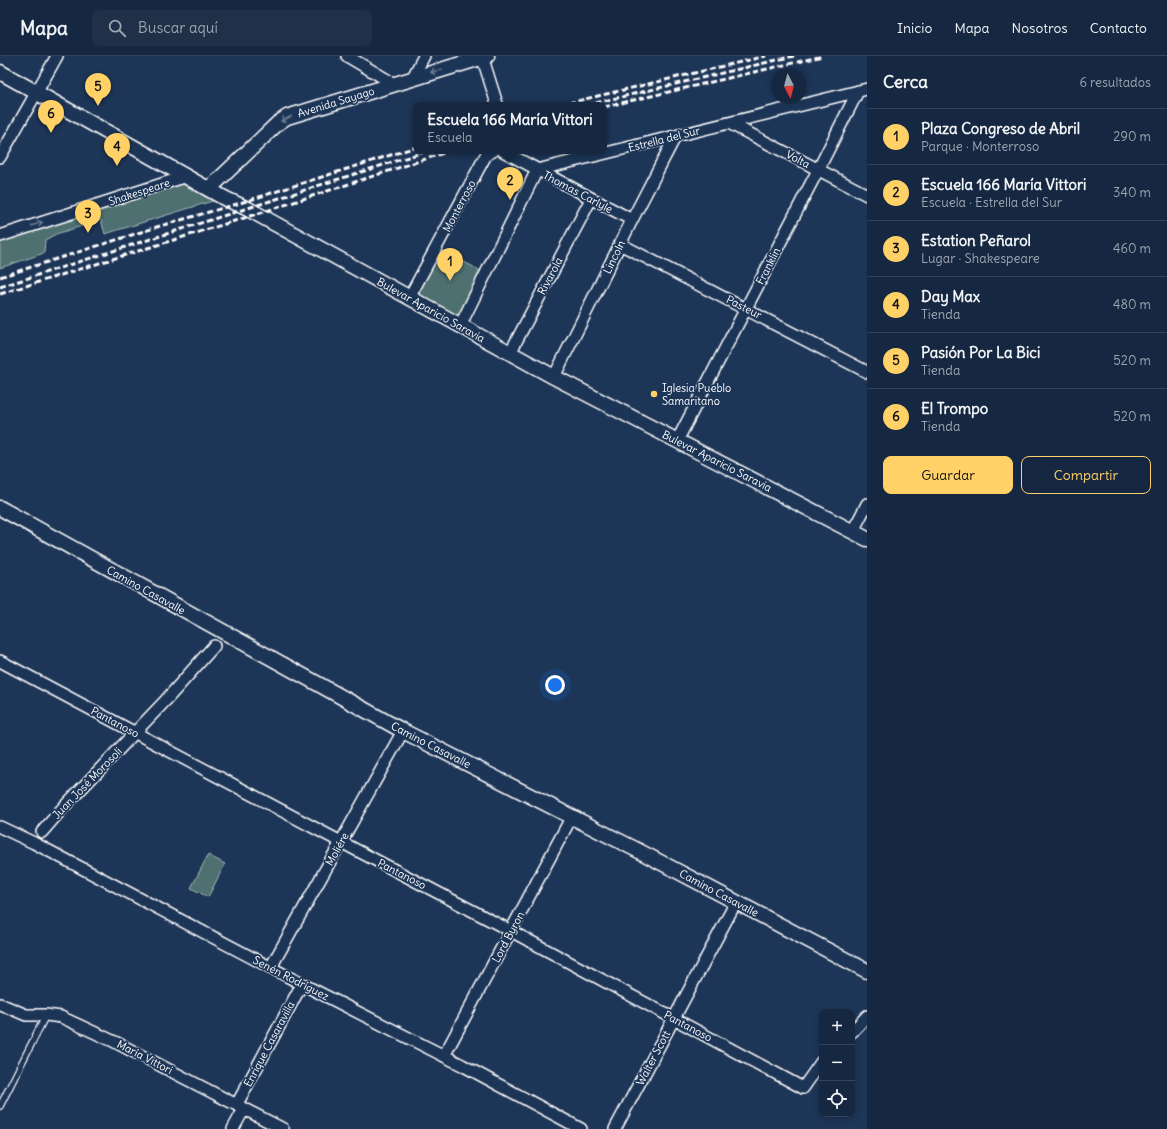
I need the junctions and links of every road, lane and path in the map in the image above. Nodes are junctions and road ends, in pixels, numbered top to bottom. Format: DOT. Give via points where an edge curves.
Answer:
graph roads {
  1 [pos="57,56"];
  2 [pos="347,56"];
  3 [pos="424,56"];
  4 [pos="484,56"];
  5 [pos="0,72"];
  6 [pos="412,79"];
  7 [pos="394,84"];
  8 [pos="862,90"];
  9 [pos="36,93"];
  10 [pos="496,102"];
  11 [pos="729,123"];
  12 [pos="675,137"];
  13 [pos="607,153"];
  14 [pos="489,154"];
  15 [pos="509,154"];
  16 [pos="604,154"];
  17 [pos="0,157"];
  18 [pos="538,170"];
  19 [pos="818,170"];
  20 [pos="187,176"];
  21 [pos="209,189"];
  22 [pos="867,195"];
  23 [pos="591,199"];
  24 [pos="632,220"];
  25 [pos="0,236"];
  26 [pos="620,244"];
  27 [pos="409,298"];
  28 [pos="747,308"];
  29 [pos="460,326"];
  30 [pos="510,353"];
  31 [pos="867,372"];
  32 [pos="554,377"];
  33 [pos="677,441"];
  34 [pos="867,504"];
  35 [pos="0,508"];
  36 [pos="852,531"];
  37 [pos="867,539"];
  38 [pos="214,646"];
  39 [pos="0,661"];
  40 [pos="403,731"];
  41 [pos="135,733"];
  42 [pos="571,818"];
  43 [pos="0,827"];
  44 [pos="42,832"];
  45 [pos="341,842"];
  46 [pos="736,902"];
  47 [pos="511,931"];
  48 [pos="271,968"];
  49 [pos="867,971"];
  50 [pos="302,984"];
  51 [pos="0,1004"];
  52 [pos="46,1015"];
  53 [pos="867,1016"];
  54 [pos="674,1019"];
  55 [pos="855,1029"];
  56 [pos="444,1056"];
  57 [pos="819,1065"];
  58 [pos="0,1106"];
  59 [pos="240,1106"];
  60 [pos="233,1129"];
  61 [pos="283,1129"];
  62 [pos="581,1129"];
  63 [pos="615,1129"];
  1 -- 9 [label="street"];
  2 -- 7 [label="street"];
  3 -- 6 [label="street"];
  4 -- 6 [label="street, Avenida Sayago, one-way"];
  4 -- 10 [label="street"];
  5 -- 9 [label="street, Bulevar Aparicio Saravia"];
  6 -- 7 [label="street, Avenida Sayago"];
  7 -- 21 [label="street, Avenida Sayago, one-way" via="288,117 278,123"];
  8 -- 11 [label="street, Estrella del Sur"];
  8 -- 19 [label="street, Franklin"];
  9 -- 17 [label="street"];
  9 -- 20 [label="street, Bulevar Aparicio Saravia"];
  11 -- 12 [label="street, Estrella del Sur"];
  11 -- 19 [label="street, Volta"];
  12 -- 13 [label="street, Estrella del Sur"];
  12 -- 24 [label="street, Lincoln"];
  14 -- 27 [label="street, Monterroso"];
  15 -- 18 [label="street, Thomas Carlyle"];
  16 -- 18 [label="street, Estrella del Sur"];
  18 -- 23 [label="street, Thomas Carlyle"];
  18 -- 29 [label="street"];
  19 -- 22 [label="street, Volta"];
  19 -- 28 [label="street, Franklin"];
  20 -- 21 [label="street, Bulevar Aparicio Saravia"];
  25 -- 20 [label="street, Shakespeare, one-way"];
  21 -- 27 [label="street, Bulevar Aparicio Saravia"];
  23 -- 24 [label="street, Thomas Carlyle"];
  23 -- 30 [label="street, Rivarola"];
  24 -- 26 [label="street, Lincoln"];
  26 -- 28 [label="street, Pasteur"];
  26 -- 32 [label="street, Lincoln"];
  27 -- 29 [label="street, Bulevar Aparicio Saravia"];
  28 -- 31 [label="street, Pasteur"];
  28 -- 33 [label="street, Franklin"];
  29 -- 30 [label="street, Bulevar Aparicio Saravia"];
  30 -- 32 [label="street, Bulevar Aparicio Saravia"];
  32 -- 33 [label="street, Bulevar Aparicio Saravia"];
  33 -- 36 [label="street, Bulevar Aparicio Saravia"];
  34 -- 36 [label="street"];
  35 -- 40 [label="street, Camino Casavalle"];
  36 -- 37 [label="street, Bulevar Aparicio Saravia"];
  38 -- 41 [label="street, Juan José Morosoli"];
  39 -- 41 [label="street, Pantanoso"];
  40 -- 42 [label="street, Camino Casavalle"];
  40 -- 45 [label="street, Moliére"];
  41 -- 44 [label="street, Juan José Morosoli"];
  41 -- 45 [label="street, Pantanoso"];
  42 -- 46 [label="street, Camino Casavalle"];
  42 -- 47 [label="street, Lord Byron"];
  43 -- 48 [label="street, Senén Rodríguez"];
  45 -- 47 [label="street, Pantanoso"];
  45 -- 48 [label="street, Moliére"];
  46 -- 49 [label="street, Camino Casavalle"];
  46 -- 54 [label="street, Walter Scott"];
  47 -- 54 [label="street, Pantanoso"];
  47 -- 56 [label="street, Lord Byron"];
  48 -- 50 [label="street, Senén Rodríguez"];
  50 -- 56 [label="street, Senén Rodríguez"];
  50 -- 59 [label="street, Enrique Casaravilla"];
  51 -- 52 [label="street, María Vittori" via="26,1015"];
  52 -- 58 [label="lane"];
  52 -- 59 [label="street, María Vittori" via="61,1017 115,1042"];
  53 -- 55 [label="street"];
  54 -- 57 [label="street, Pantanoso" via="803,1088"];
  54 -- 63 [label="street, Walter Scott"];
  56 -- 62 [label="street, Senén Rodríguez"];
  59 -- 60 [label="street, Enrique Casaravilla"];
  59 -- 61 [label="street, María Vittori"];
}
